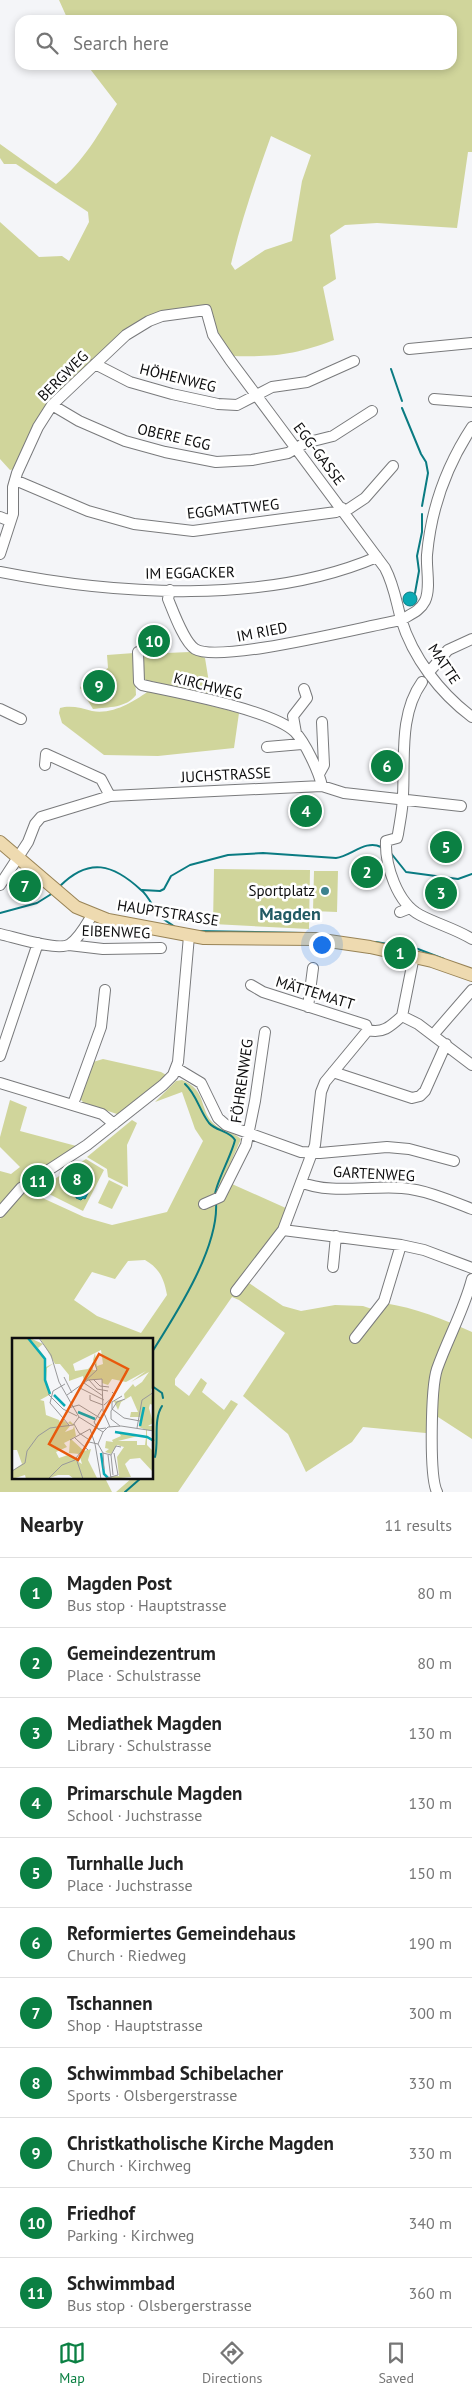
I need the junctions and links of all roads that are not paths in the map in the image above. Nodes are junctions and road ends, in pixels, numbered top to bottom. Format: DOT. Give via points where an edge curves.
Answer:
graph roads {
  1 [pos="206,310"];
  2 [pos="472,343"];
  3 [pos="409,349"];
  4 [pos="354,361"];
  5 [pos="95,364"];
  6 [pos="256,396"];
  7 [pos="434,399"];
  8 [pos="472,402"];
  9 [pos="52,405"];
  10 [pos="372,411"];
  11 [pos="472,427"];
  12 [pos="295,448"];
  13 [pos="393,466"];
  14 [pos="15,480"];
  15 [pos="343,510"];
  16 [pos="0,517"];
  17 [pos="10,522"];
  18 [pos="0,554"];
  19 [pos="377,557"];
  20 [pos="0,572"];
  21 [pos="170,590"];
  22 [pos="402,620"];
  23 [pos="472,640"];
  24 [pos="138,652"];
  25 [pos="429,672"];
  26 [pos="422,682"];
  27 [pos="304,689"];
  28 [pos="0,709"];
  29 [pos="472,717"];
  30 [pos="21,719"];
  31 [pos="322,722"];
  32 [pos="296,733"];
  33 [pos="302,744"];
  34 [pos="267,747"];
  35 [pos="44,765"];
  36 [pos="319,774"];
  37 [pos="322,786"];
  38 [pos="110,796"];
  39 [pos="403,799"];
  40 [pos="461,806"];
  41 [pos="0,842"];
  42 [pos="18,858"];
  43 [pos="0,885"];
  44 [pos="92,915"];
  45 [pos="0,934"];
  46 [pos="189,936"];
  47 [pos="472,939"];
  48 [pos="38,943"];
  49 [pos="69,945"];
  50 [pos="161,948"];
  51 [pos="414,956"];
  52 [pos="313,968"];
  53 [pos="472,975"];
  54 [pos="251,985"];
  55 [pos="105,990"];
  56 [pos="472,990"];
  57 [pos="308,1007"];
  58 [pos="402,1016"];
  59 [pos="368,1030"];
  60 [pos="265,1032"];
  61 [pos="433,1035"];
  62 [pos="446,1044"];
  63 [pos="0,1056"];
  64 [pos="472,1065"];
  65 [pos="176,1068"];
  66 [pos="333,1072"];
  67 [pos="0,1083"];
  68 [pos="73,1104"];
  69 [pos="114,1124"];
  70 [pos="250,1134"];
  71 [pos="311,1152"];
  72 [pos="454,1161"];
  73 [pos="302,1182"];
  74 [pos="212,1200"];
  75 [pos="472,1209"];
  76 [pos="0,1212"];
  77 [pos="283,1230"];
  78 [pos="336,1236"];
  79 [pos="401,1245"];
  80 [pos="333,1267"];
  81 [pos="472,1268"];
  82 [pos="472,1279"];
  83 [pos="236,1291"];
  84 [pos="355,1338"];
  85 [pos="437,1492"];
  1 -- 5 [label="street, BERGWEG" via="149,321 126,335"];
  1 -- 6 [label="street, EGG-GASSE" via="213,335"];
  2 -- 3 [label="street"];
  4 -- 6 [label="street, HÖHENWEG" via="307,382 272,387"];
  5 -- 6 [label="street, HÖHENWEG" via="130,382 218,404 237,404"];
  5 -- 9 [label="street, BERGWEG"];
  6 -- 12 [label="street, EGG-GASSE"];
  7 -- 8 [label="street"];
  9 -- 12 [label="street, OBERE EGG" via="125,441 216,462 252,460 288,453"];
  9 -- 14 [label="street, BERGWEG" via="38,427"];
  10 -- 12 [label="street, OBERE EGG" via="333,436"];
  11 -- 22 [label="street" via="454,457 434,514 427,556 425,600 417,611"];
  12 -- 15 [label="street, EGG-GASSE"];
  13 -- 15 [label="street, EGGMATTWEG" via="365,498"];
  14 -- 15 [label="street, EGGMATTWEG" via="88,512 134,524 193,531"];
  14 -- 17 [label="street, BERGWEG"];
  15 -- 19 [label="street, EGG-GASSE"];
  16 -- 17 [label="street"];
  17 -- 18 [label="street, BERGWEG"];
  19 -- 21 [label="street, IM EGGACKER" via="331,572 278,583 213,590"];
  19 -- 22 [label="street, EGG-GASSE" via="394,585"];
  20 -- 21 [label="street, IM EGGACKER" via="55,581"];
  21 -- 22 [label="street, IM RIED" via="168,599 185,636 193,648 206,654 239,653"];
  22 -- 25 [label="street, MATTE"];
  23 -- 25 [label="street" via="448,650"];
  24 -- 32 [label="street, KIRCHWEG" via="139,682 142,685 272,718"];
  25 -- 29 [label="street, MATTE" via="446,695"];
  26 -- 39 [label="street" via="412,700 406,723"];
  27 -- 32 [label="street" via="307,698 293,716"];
  28 -- 30 [label="street"];
  31 -- 36 [label="street, KIRCHWEG" via="324,765"];
  32 -- 33 [label="street, KIRCHWEG"];
  33 -- 34 [label="street"];
  33 -- 36 [label="street, KIRCHWEG"];
  35 -- 38 [label="street" via="46,754 101,779"];
  36 -- 37 [label="street, KIRCHWEG"];
  37 -- 38 [label="street, JUCHSTRASSE"];
  37 -- 39 [label="street, JUCHSTRASSE" via="344,793"];
  38 -- 42 [label="street, JUCHSTRASSE" via="41,817"];
  39 -- 40 [label="street, JUCHSTRASSE"];
  39 -- 47 [label="street" via="397,838 386,841 386,852 405,910"];
  41 -- 42 [label="main road, HAUPTSTRASSE"];
  42 -- 43 [label="street, JUCHSTRASSE"];
  42 -- 44 [label="main road, HAUPTSTRASSE" via="76,907"];
  44 -- 46 [label="main road, HAUPTSTRASSE"];
  44 -- 49 [label="street" via="83,931"];
  45 -- 48 [label="street, EIBENWEG"];
  46 -- 51 [label="main road, HAUPTSTRASSE" via="315,939"];
  46 -- 65 [label="street"];
  48 -- 49 [label="street, EIBENWEG" via="61,947"];
  48 -- 63 [label="street"];
  49 -- 50 [label="street, EIBENWEG" via="103,949"];
  51 -- 53 [label="main road, HAUPTSTRASSE"];
  51 -- 58 [label="street"];
  52 -- 57 [label="street"];
  54 -- 57 [label="street, MÄTTEMATT"];
  55 -- 68 [label="street" via="101,1027"];
  56 -- 61 [label="street"];
  57 -- 59 [label="street, MÄTTEMATT" via="366,1025"];
  58 -- 59 [label="street" via="388,1029"];
  58 -- 61 [label="street"];
  59 -- 66 [label="street"];
  60 -- 70 [label="street, FÖHRENWEG"];
  61 -- 62 [label="street"];
  62 -- 64 [label="street"];
  62 -- 66 [label="street" via="425,1091 412,1098"];
  65 -- 69 [label="street" via="169,1080"];
  65 -- 70 [label="street" via="201,1083 218,1118 226,1125"];
  66 -- 71 [label="street" via="321,1092 315,1145"];
  67 -- 68 [label="street"];
  68 -- 69 [label="street" via="102,1114"];
  69 -- 76 [label="street" via="21,1188"];
  70 -- 71 [label="street" via="301,1152"];
  70 -- 74 [label="street, FÖHRENWEG" via="236,1167"];
  71 -- 72 [label="street" via="387,1147 409,1149"];
  71 -- 73 [label="street"];
  73 -- 75 [label="street, GARTENWEG" via="333,1188 401,1188 425,1192"];
  73 -- 77 [label="street"];
  77 -- 78 [label="street"];
  77 -- 83 [label="street"];
  78 -- 79 [label="street"];
  78 -- 80 [label="street"];
  79 -- 81 [label="street"];
  79 -- 84 [label="street" via="384,1301"];
  82 -- 85 [label="street" via="436,1372 432,1468"];
}
